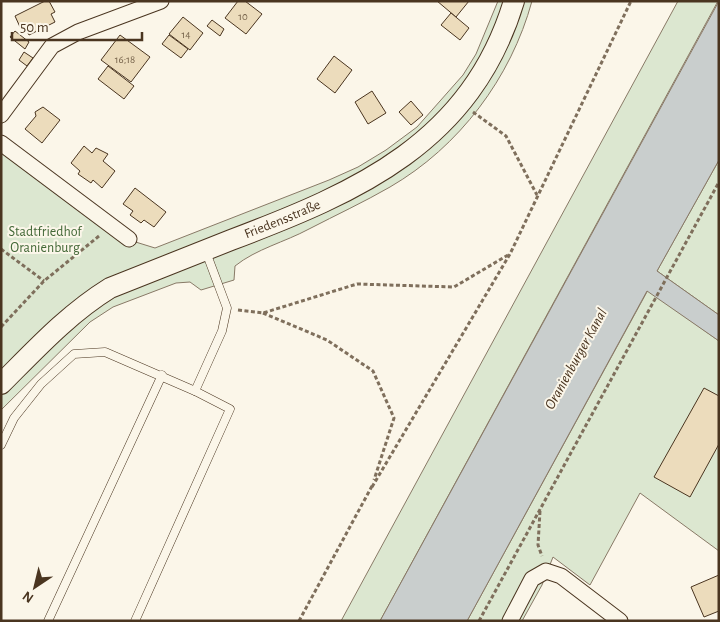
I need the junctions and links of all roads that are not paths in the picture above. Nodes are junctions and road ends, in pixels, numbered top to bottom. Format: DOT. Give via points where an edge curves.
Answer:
graph roads {
  1 [pos="162,1"];
  2 [pos="514,1"];
  3 [pos="1,115"];
  4 [pos="1,143"];
  5 [pos="129,239"];
  6 [pos="205,250"];
  7 [pos="162,375"];
  8 [pos="1,384"];
  9 [pos="195,391"];
  10 [pos="1,445"];
  11 [pos="48,621"];
  12 [pos="135,621"];
  13 [pos="510,621"];
  14 [pos="620,621"];
  1 -- 3 [label="street" via="78,32 52,46"];
  2 -- 6 [label="street, Friedensstraße" via="495,50 460,103 432,135 407,156 293,217"];
  4 -- 5 [label="street"];
  6 -- 8 [label="street, Friedensstraße" via="110,288 87,302 58,326"];
  6 -- 9 [label="lane" via="227,308 222,331"];
  7 -- 9 [label="lane"];
  7 -- 10 [label="lane" via="105,352 74,354 41,384 14,418"];
  7 -- 11 [label="lane"];
  9 -- 12 [label="lane" via="230,409"];
  13 -- 14 [label="street" via="532,579 546,571 561,576"];
}
